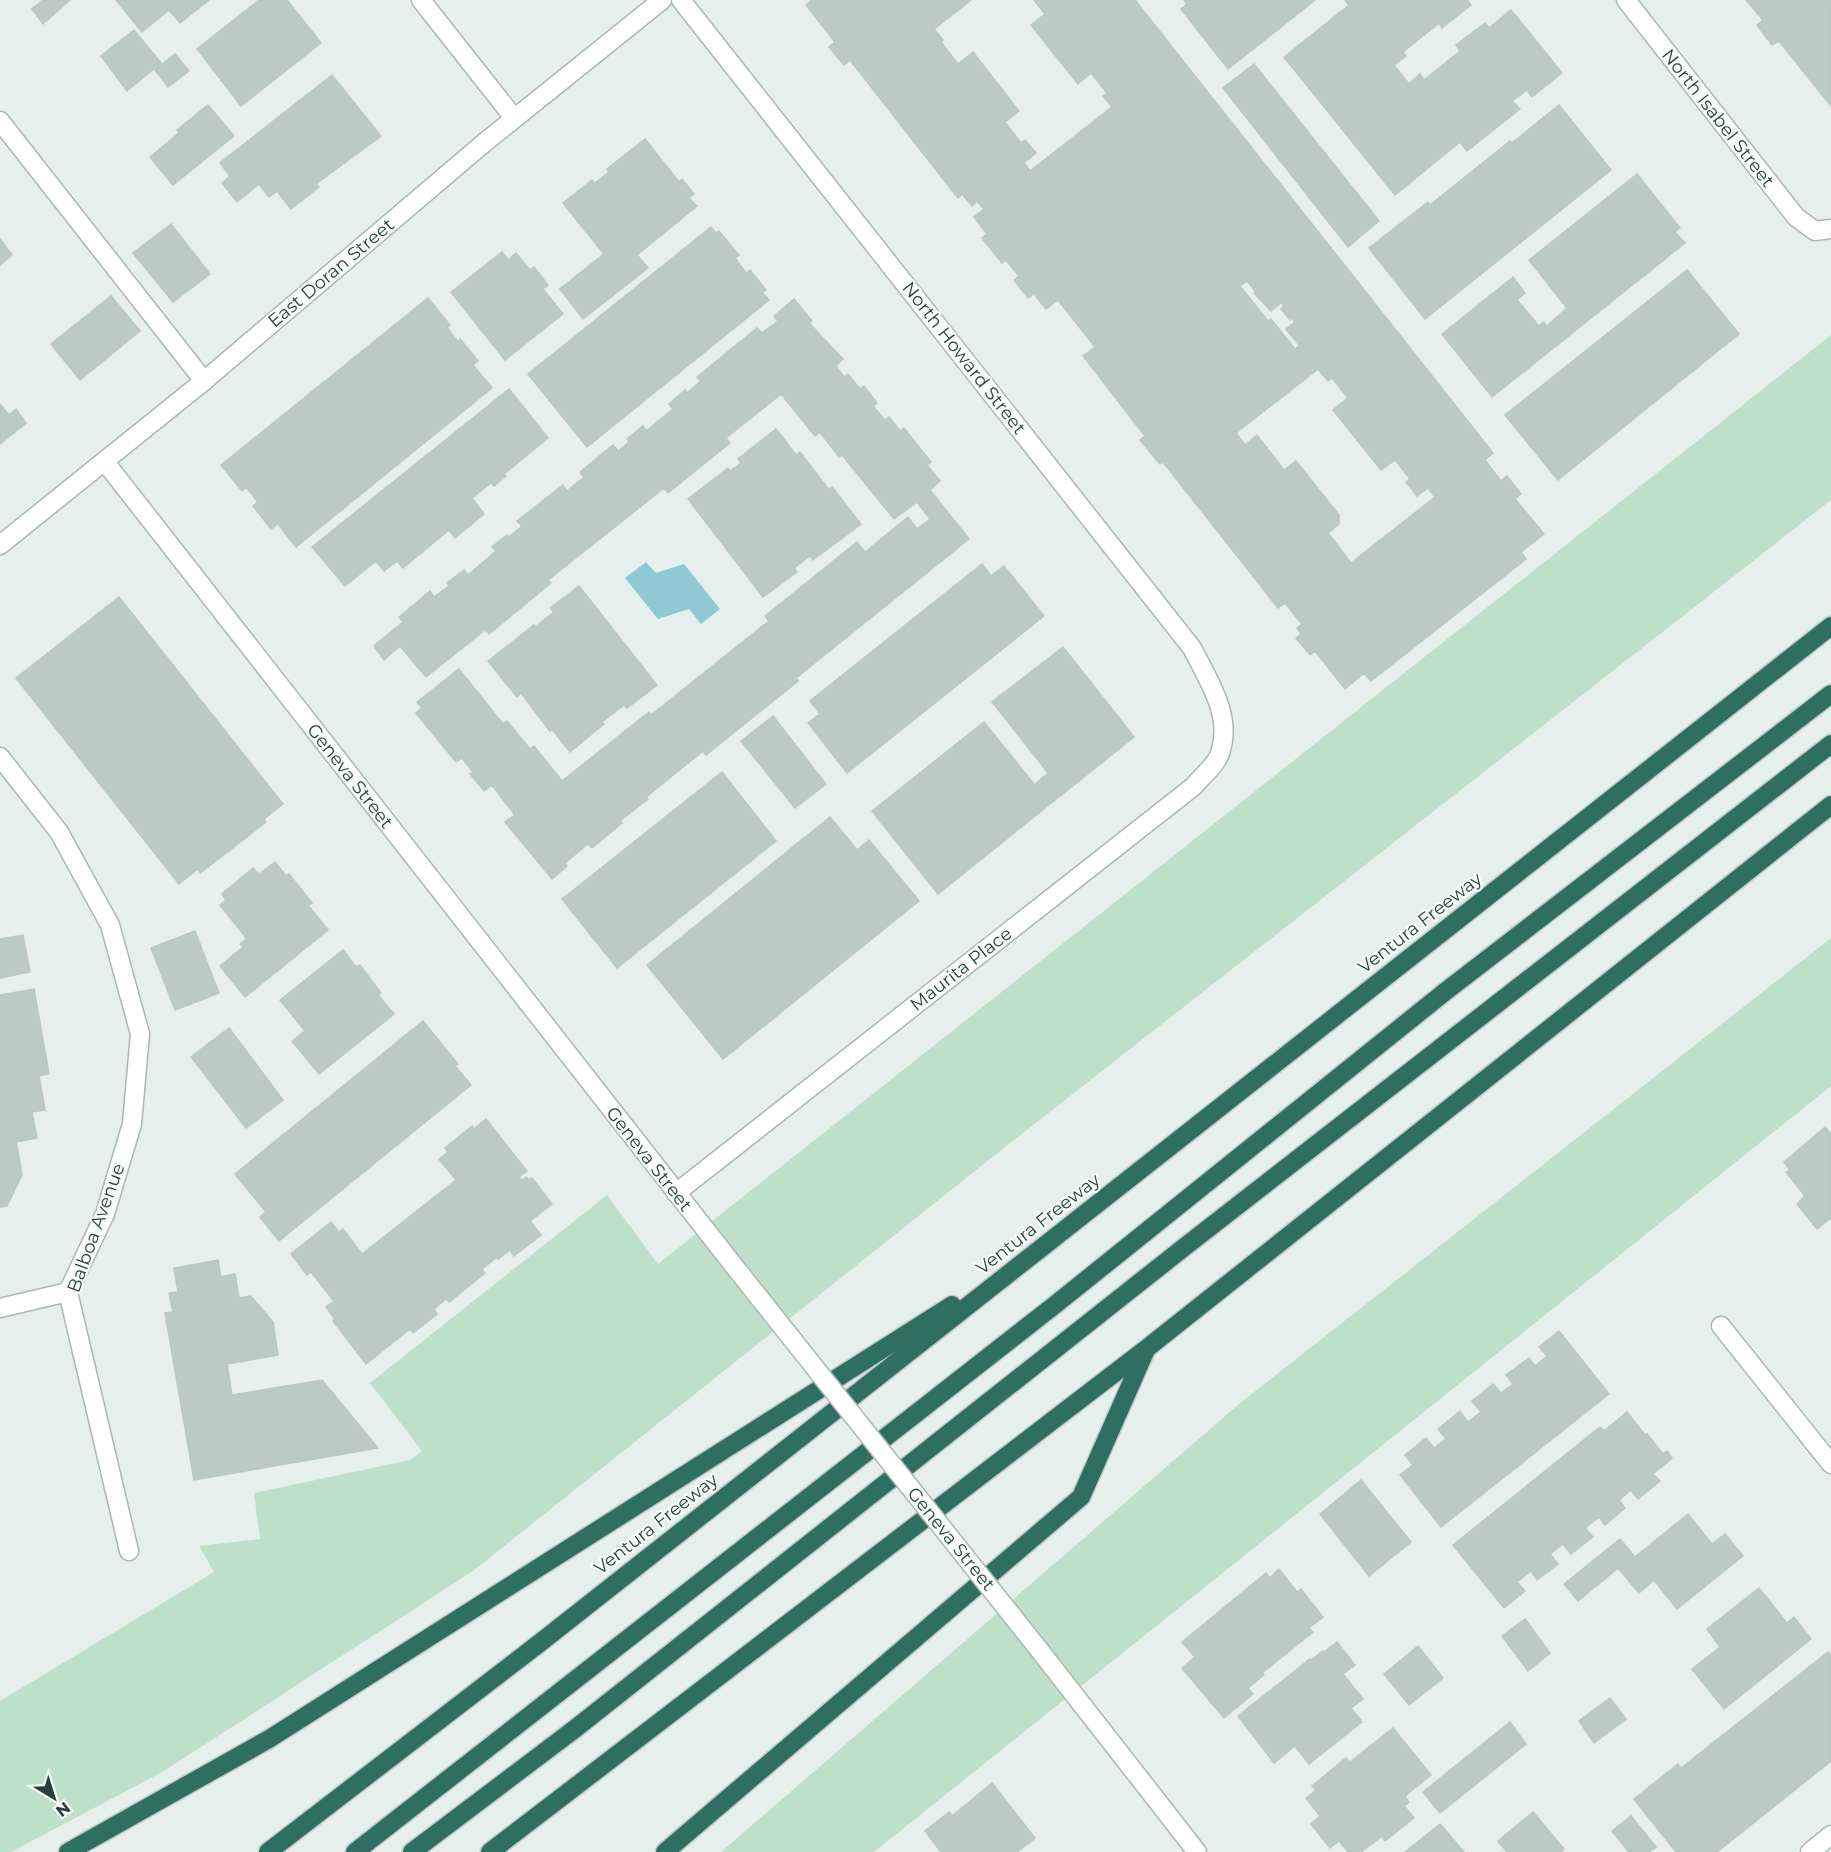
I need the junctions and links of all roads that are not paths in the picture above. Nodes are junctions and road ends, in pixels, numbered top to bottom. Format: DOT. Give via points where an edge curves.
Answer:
graph roads {
  1 [pos="421,0"];
  2 [pos="662,0"];
  3 [pos="681,0"];
  4 [pos="1626,0"];
  5 [pos="514,118"];
  6 [pos="0,122"];
  7 [pos="1823,230"];
  8 [pos="204,381"];
  9 [pos="105,462"];
  10 [pos="0,545"];
  11 [pos="1831,626"];
  12 [pos="1831,694"];
  13 [pos="1224,729"];
  14 [pos="1831,744"];
  15 [pos="0,757"];
  16 [pos="1831,806"];
  17 [pos="676,1193"];
  18 [pos="1037,1251"];
  19 [pos="68,1292"];
  20 [pos="0,1308"];
  21 [pos="1721,1326"];
  22 [pos="1146,1349"];
  23 [pos="1831,1464"];
  24 [pos="129,1551"];
  25 [pos="1831,1835"];
  26 [pos="68,1852"];
  27 [pos="268,1852"];
  28 [pos="355,1852"];
  29 [pos="412,1852"];
  30 [pos="490,1852"];
  31 [pos="664,1852"];
  32 [pos="1197,1852"];
  33 [pos="1810,1852"];
  1 -- 5 [label="street"];
  2 -- 5 [label="street, East Doran Street"];
  3 -- 13 [label="street, North Howard Street" via="1191,648 1216,693"];
  4 -- 7 [label="street, North Isabel Street" via="1796,217"];
  5 -- 8 [label="street, East Doran Street"];
  6 -- 8 [label="street"];
  8 -- 9 [label="street, East Doran Street"];
  9 -- 10 [label="street, East Doran Street"];
  9 -- 17 [label="street, Geneva Street"];
  11 -- 18 [label="highway, Ventura Freeway"];
  12 -- 28 [label="highway" via="1446,991 1056,1304"];
  13 -- 17 [label="street, Maurita Place" via="1220,755 1194,786"];
  14 -- 29 [label="highway" via="1197,1237 576,1728"];
  15 -- 19 [label="street, Balboa Avenue" via="59,832 110,925 140,1034 132,1124 105,1214"];
  16 -- 22 [label="highway"];
  17 -- 32 [label="street, Geneva Street, bridge"];
  18 -- 26 [label="highway" via="269,1740"];
  18 -- 27 [label="highway, Ventura Freeway"];
  19 -- 20 [label="street"];
  19 -- 24 [label="street, Balboa Avenue"];
  21 -- 23 [label="street"];
  22 -- 30 [label="highway"];
  22 -- 31 [label="highway" via="1081,1497"];
  25 -- 33 [label="street"];
}
